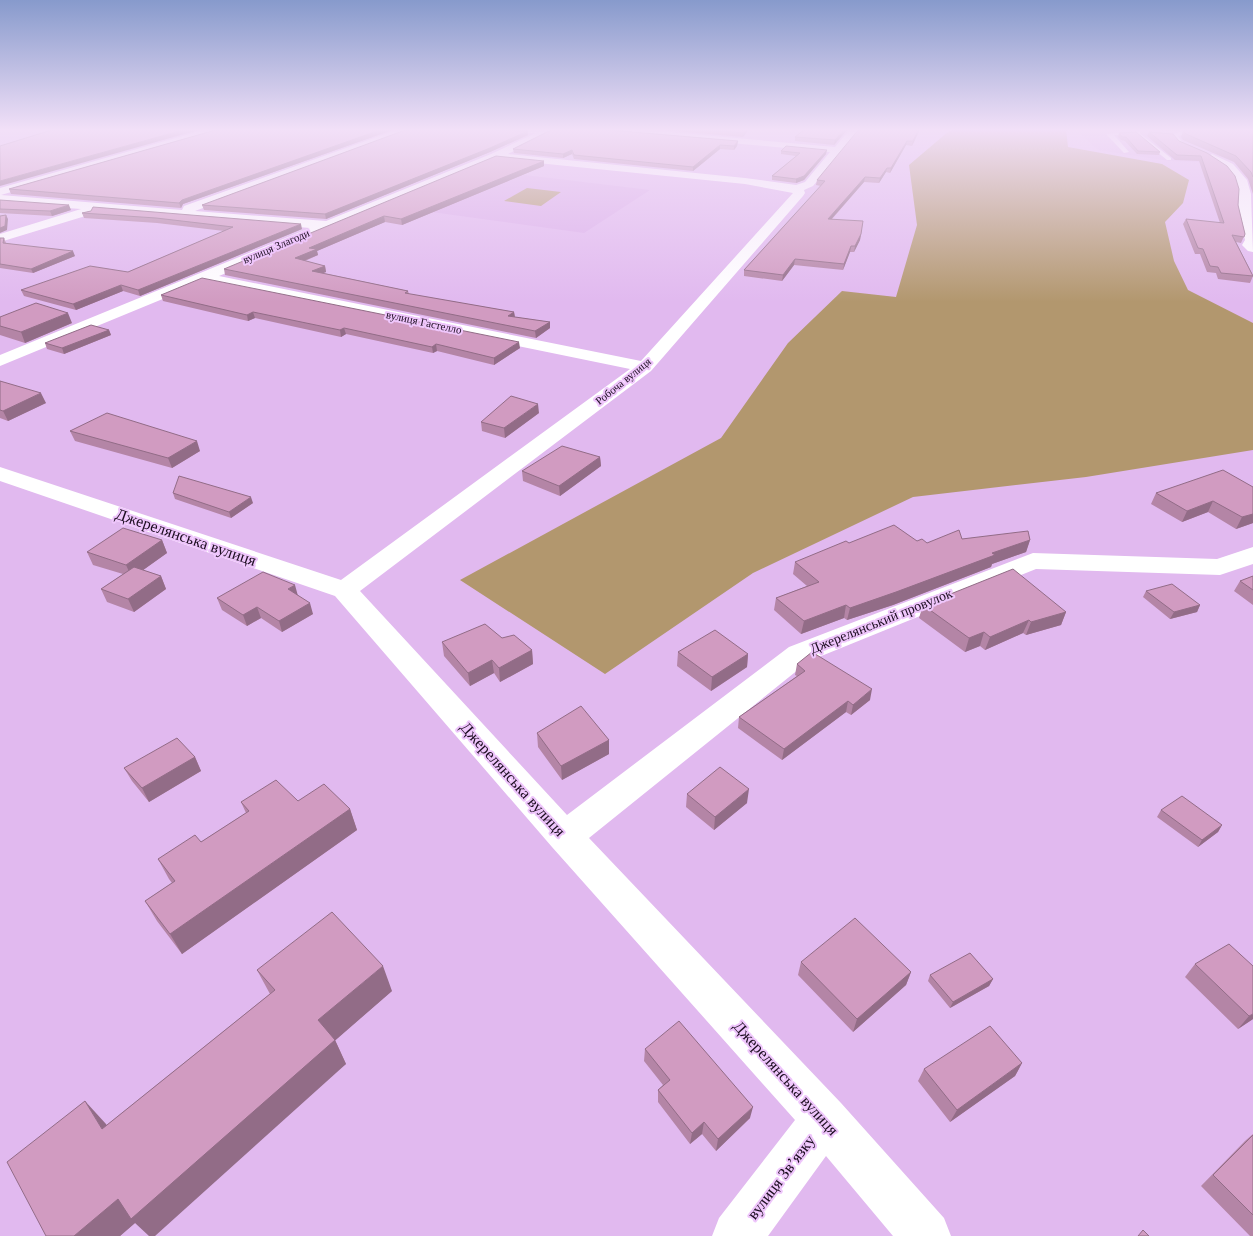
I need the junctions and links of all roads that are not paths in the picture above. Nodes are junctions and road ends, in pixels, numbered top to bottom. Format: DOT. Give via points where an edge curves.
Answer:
graph roads {
  1 [pos="18,187"];
  2 [pos="248,187"];
  3 [pos="421,187"];
  4 [pos="782,187"];
  5 [pos="802,187"];
  6 [pos="1244,187"];
  7 [pos="797,189"];
  8 [pos="0,192"];
  9 [pos="0,199"];
  10 [pos="104,206"];
  11 [pos="179,212"];
  12 [pos="328,225"];
  13 [pos="0,238"];
  14 [pos="1253,248"];
  15 [pos="203,277"];
  16 [pos="0,361"];
  17 [pos="645,367"];
  18 [pos="0,474"];
  19 [pos="1253,555"];
  20 [pos="344,590"];
  21 [pos="565,837"];
  22 [pos="824,1119"];
  23 [pos="737,1236"];
  24 [pos="926,1236"];
  1 -- 8 [label="street"];
  2 -- 11 [label="street"];
  3 -- 12 [label="street, вулиця Злагоди"];
  4 -- 7 [label="street"];
  5 -- 7 [label="street, Робоча вулиця"];
  6 -- 14 [label="street" via="1244,210 1252,240 1249,245"];
  7 -- 17 [label="street, Робоча вулиця" via="800,193"];
  9 -- 10 [label="street"];
  10 -- 11 [label="street"];
  10 -- 13 [label="street"];
  11 -- 12 [label="street"];
  12 -- 15 [label="street, вулиця Злагоди"];
  15 -- 16 [label="street, вулиця Злагоди"];
  15 -- 17 [label="street, вулиця Гастелло"];
  17 -- 20 [label="street, Робоча вулиця"];
  18 -- 20 [label="street, Джерелянська вулиця"];
  19 -- 21 [label="street, Джерелянський провулок" via="1220,567 1033,561 799,654"];
  20 -- 21 [label="street, Джерелянська вулиця"];
  21 -- 22 [label="street, Джерелянська вулиця"];
  22 -- 23 [label="street, вулиця Зв’язку"];
  22 -- 24 [label="street, Джерелянська вулиця"];
}
